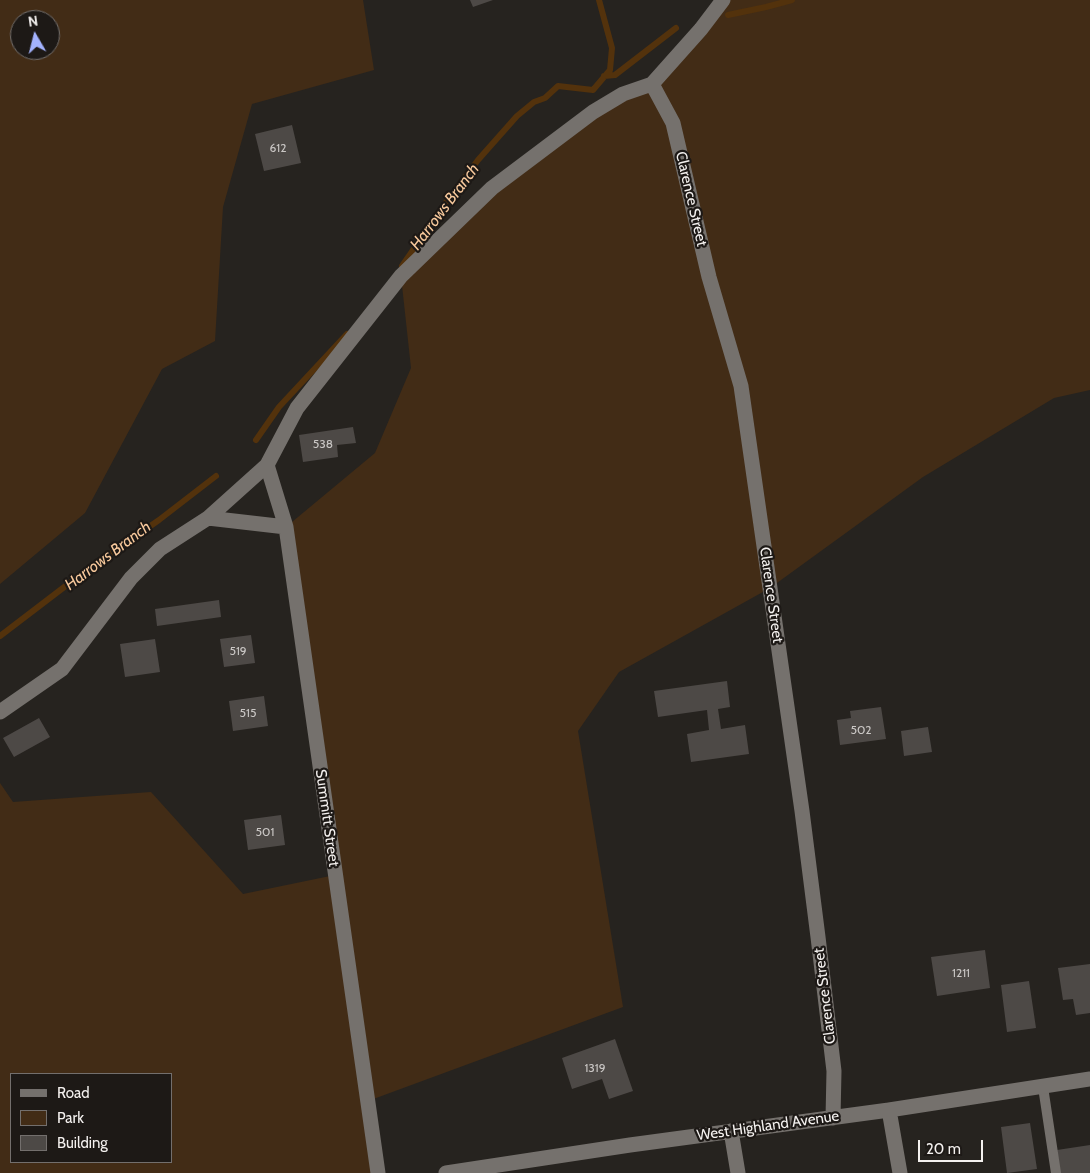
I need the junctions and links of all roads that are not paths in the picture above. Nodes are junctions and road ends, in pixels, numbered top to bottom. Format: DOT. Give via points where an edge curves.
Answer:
graph roads {
  1 [pos="723,0"];
  2 [pos="652,84"];
  3 [pos="267,464"];
  4 [pos="208,518"];
  5 [pos="286,527"];
  6 [pos="0,712"];
  7 [pos="1090,1079"];
  8 [pos="1043,1087"];
  9 [pos="889,1110"];
  10 [pos="834,1118"];
  11 [pos="731,1131"];
  12 [pos="378,1173"];
  13 [pos="446,1173"];
  14 [pos="738,1173"];
  15 [pos="900,1173"];
  16 [pos="1056,1173"];
  1 -- 2 [label="street"];
  2 -- 3 [label="street" via="623,94 593,112 492,188 401,276 297,408"];
  2 -- 10 [label="street, Clarence Street" via="674,123 709,278 741,386 802,810 834,1071"];
  3 -- 4 [label="street"];
  3 -- 5 [label="street, Summitt Street"];
  4 -- 5 [label="street"];
  4 -- 6 [label="street" via="160,548 131,578 62,669"];
  5 -- 12 [label="street, Summitt Street"];
  7 -- 8 [label="street, West Highland Avenue"];
  8 -- 9 [label="street, West Highland Avenue"];
  8 -- 16 [label="lane"];
  9 -- 10 [label="street, West Highland Avenue"];
  9 -- 15 [label="street"];
  10 -- 11 [label="street, West Highland Avenue"];
  11 -- 13 [label="street, West Highland Avenue"];
  11 -- 14 [label="street"];
}
